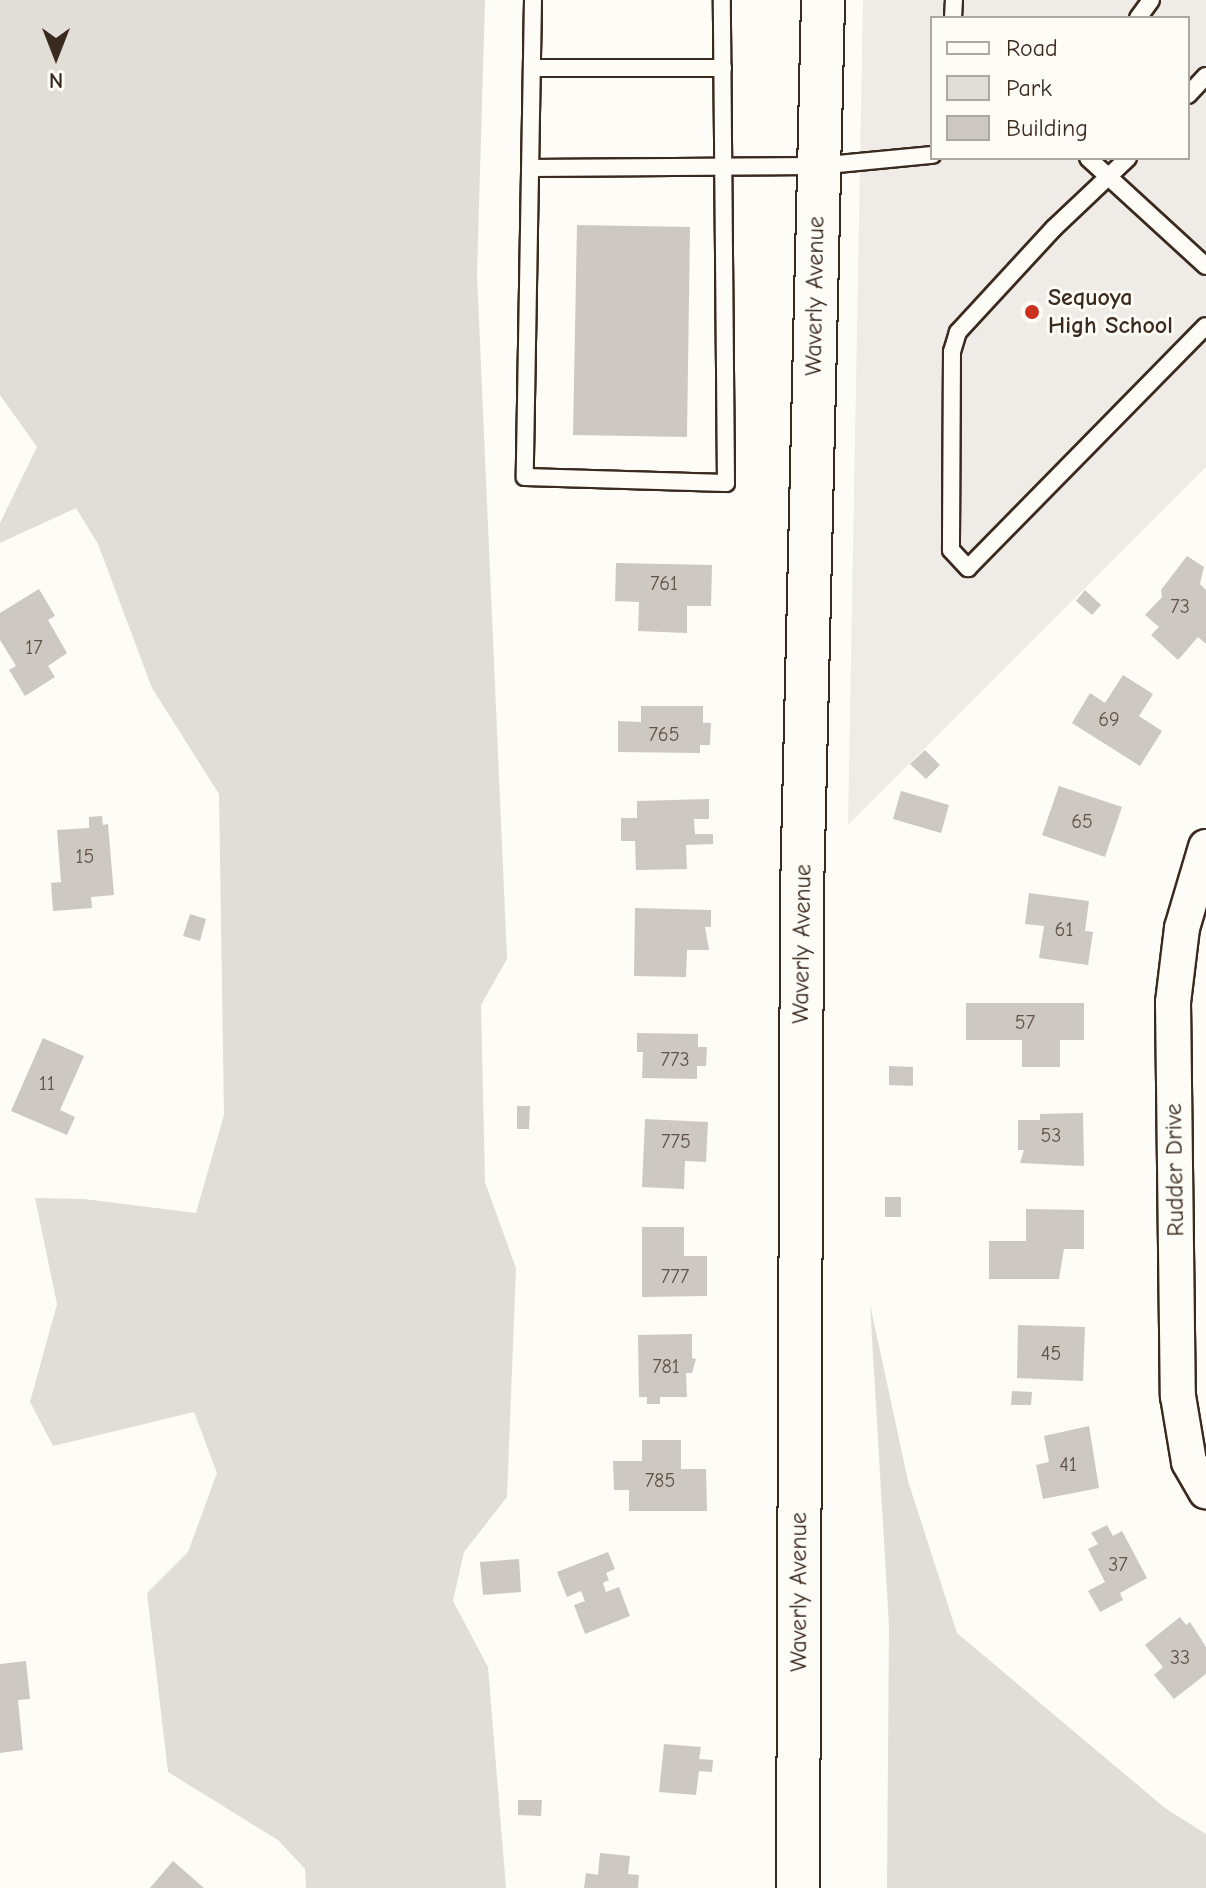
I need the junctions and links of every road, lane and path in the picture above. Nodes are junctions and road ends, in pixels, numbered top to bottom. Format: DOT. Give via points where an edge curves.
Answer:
graph roads {
  1 [pos="533,0"];
  2 [pos="722,0"];
  3 [pos="823,0"];
  4 [pos="532,68"];
  5 [pos="723,68"];
  6 [pos="1204,78"];
  7 [pos="1190,93"];
  8 [pos="930,155"];
  9 [pos="1090,160"];
  10 [pos="1126,160"];
  11 [pos="817,166"];
  12 [pos="725,167"];
  13 [pos="530,168"];
  14 [pos="1106,176"];
  15 [pos="1206,266"];
  16 [pos="1206,326"];
  17 [pos="1206,847"];
  18 [pos="1206,1492"];
  19 [pos="798,1888"];
  1 -- 4 [label="lane"];
  2 -- 5 [label="lane"];
  3 -- 11 [label="street, Waverly Avenue"];
  4 -- 5 [label="lane"];
  4 -- 13 [label="lane"];
  5 -- 12 [label="lane"];
  6 -- 7 [label="lane"];
  8 -- 11 [label="lane"];
  9 -- 14 [label="lane"];
  10 -- 14 [label="lane"];
  11 -- 12 [label="lane"];
  11 -- 19 [label="street, Waverly Avenue" via="802,893"];
  12 -- 13 [label="lane"];
  12 -- 13 [label="lane" via="726,483 525,477"];
  14 -- 15 [label="lane"];
  14 -- 16 [label="lane" via="958,332 952,352 951,550 968,568"];
  17 -- 18 [label="street, Rudder Drive" via="1182,928 1173,1002 1178,1396 1189,1462"];
}
